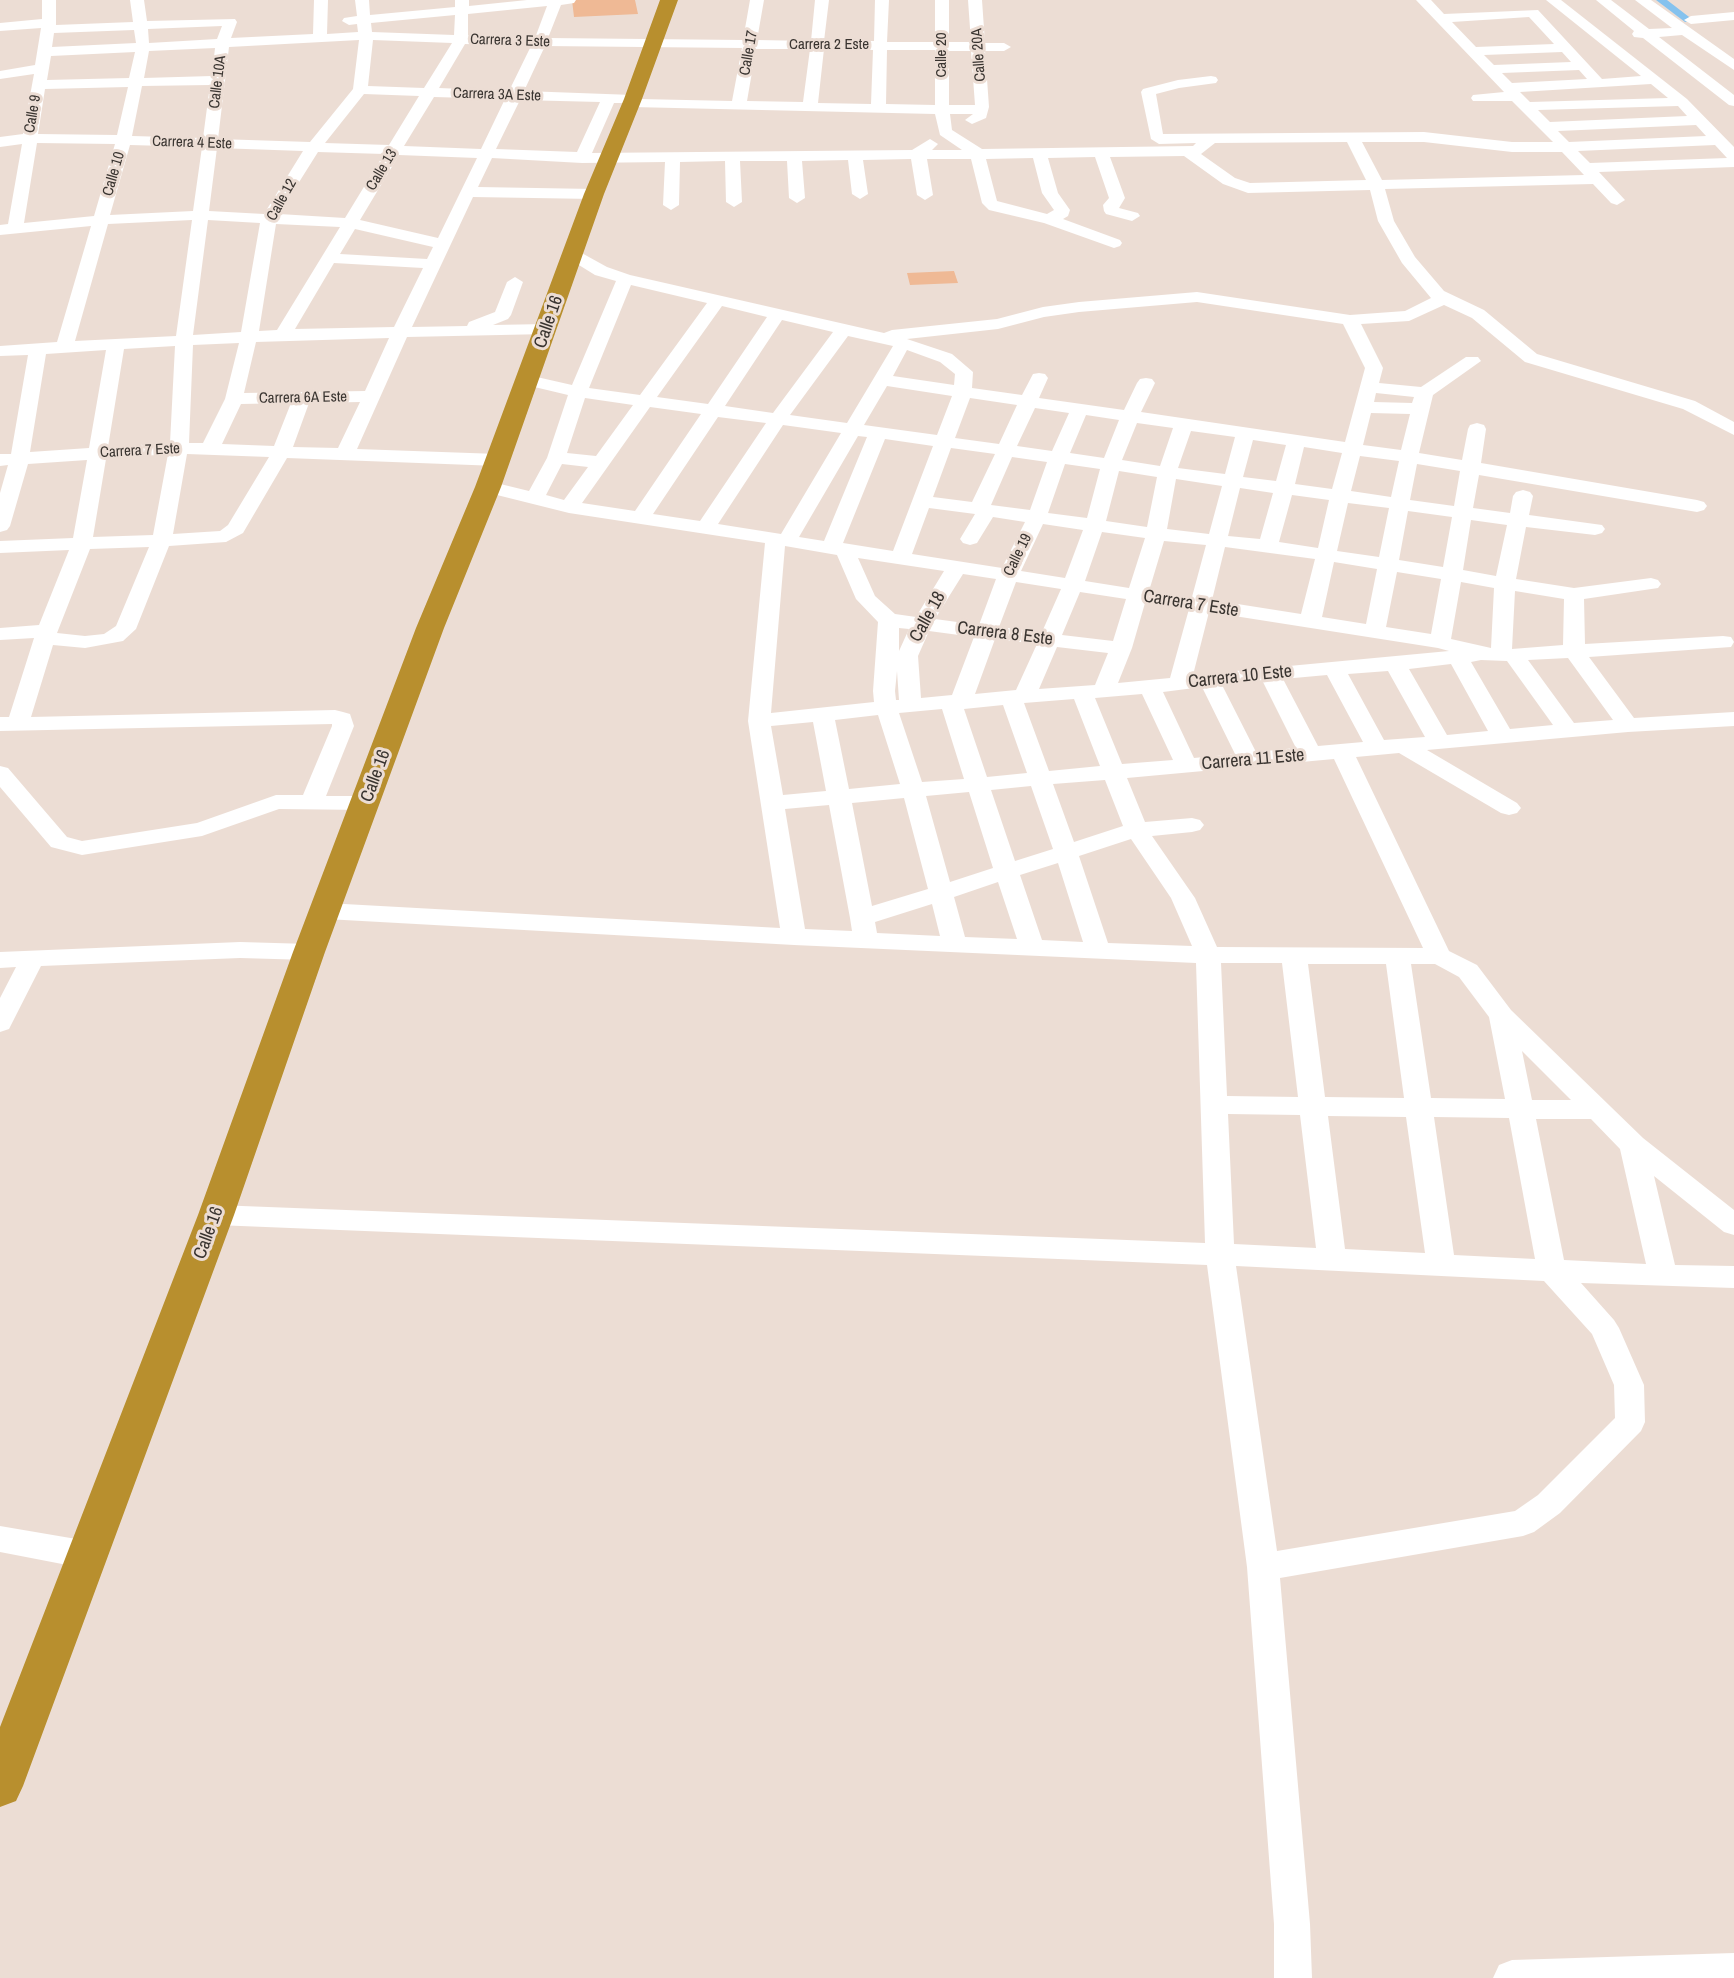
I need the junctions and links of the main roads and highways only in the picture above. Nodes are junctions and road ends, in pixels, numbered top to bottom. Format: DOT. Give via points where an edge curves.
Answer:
graph roads {
  1 [pos="669,0"];
  2 [pos="0,1786"];
  1 -- 2 [label="highway, Calle 16" via="654,43 595,158 594,194 568,267 533,329 528,380 430,627 335,802 326,911 285,951 216,1215"];
}
